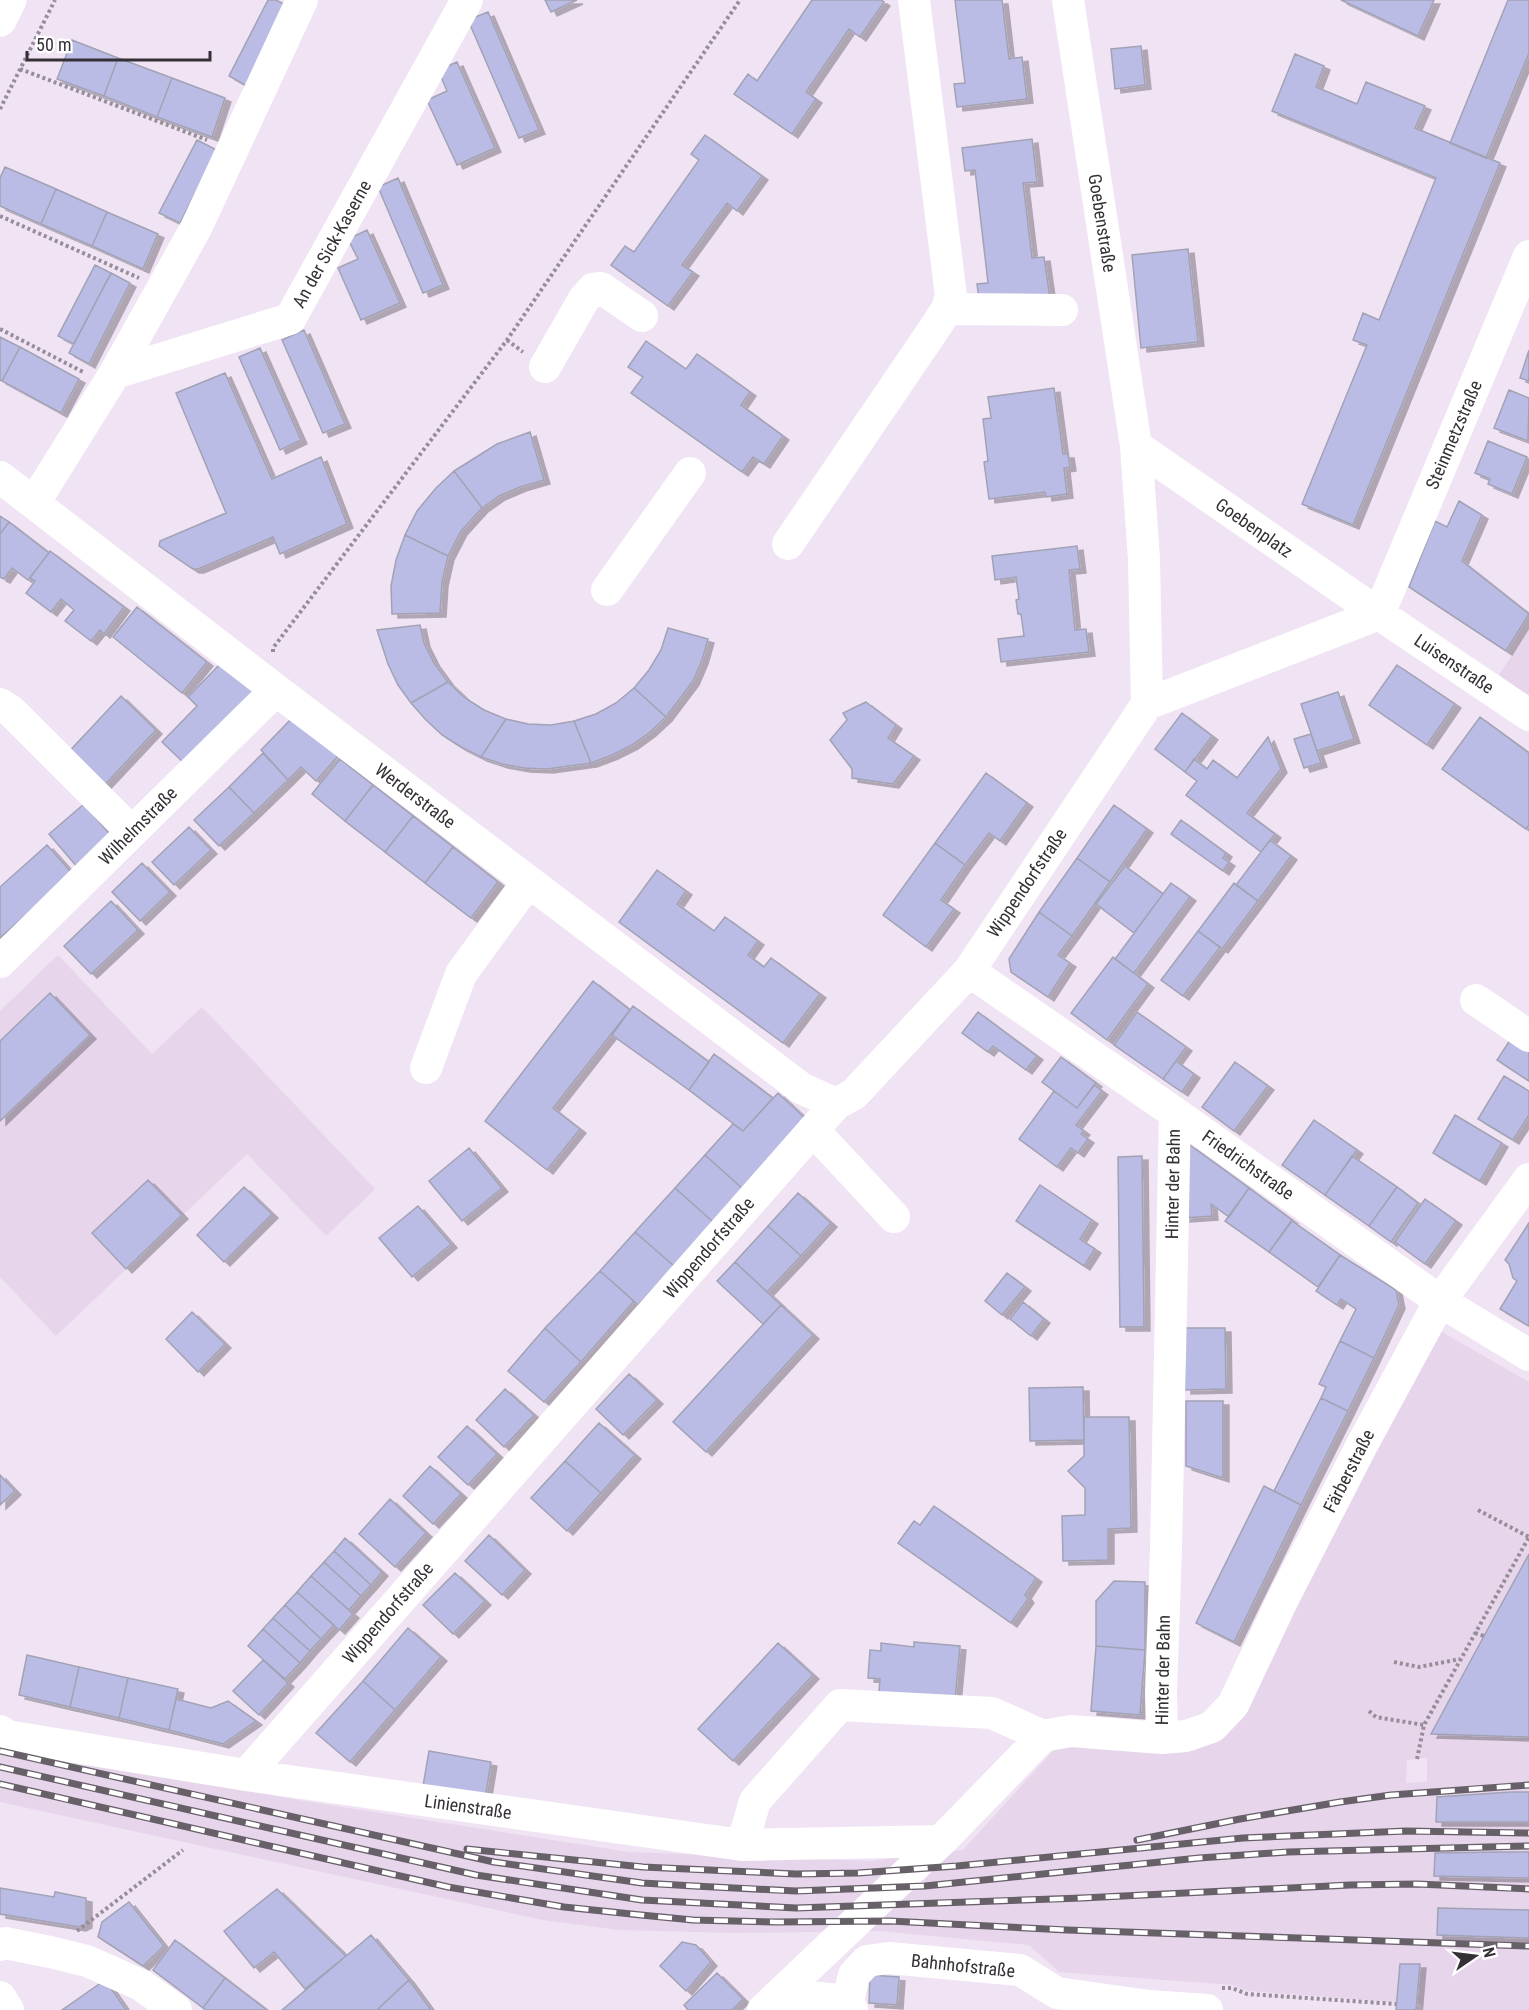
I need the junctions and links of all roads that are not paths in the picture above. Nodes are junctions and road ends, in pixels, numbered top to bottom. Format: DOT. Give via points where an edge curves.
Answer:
graph roads {
  1 [pos="10,0"];
  2 [pos="302,0"];
  3 [pos="467,0"];
  4 [pos="914,0"];
  5 [pos="1068,0"];
  6 [pos="0,20"];
  7 [pos="1529,256"];
  8 [pos="947,309"];
  9 [pos="1062,310"];
  10 [pos="642,316"];
  11 [pos="545,367"];
  12 [pos="112,379"];
  13 [pos="1136,446"];
  14 [pos="690,473"];
  15 [pos="0,477"];
  16 [pos="34,503"];
  17 [pos="788,544"];
  18 [pos="607,590"];
  19 [pos="1379,614"];
  20 [pos="276,690"];
  21 [pos="0,704"];
  22 [pos="1147,704"];
  23 [pos="1529,715"];
  24 [pos="132,831"];
  25 [pos="528,882"];
  26 [pos="0,962"];
  27 [pos="969,971"];
  28 [pos="1476,1000"];
  29 [pos="1529,1036"];
  30 [pos="426,1068"];
  31 [pos="836,1104"];
  32 [pos="1175,1113"];
  33 [pos="813,1130"];
  34 [pos="1529,1179"];
  35 [pos="894,1217"];
  36 [pos="1440,1301"];
  37 [pos="1529,1355"];
  38 [pos="0,1731"];
  39 [pos="1043,1736"];
  40 [pos="1162,1738"];
  41 [pos="246,1774"];
  42 [pos="941,1841"];
  43 [pos="742,1845"];
  44 [pos="0,1945"];
  45 [pos="0,1997"];
  46 [pos="1214,1999"];
  47 [pos="772,2002"];
  48 [pos="850,2006"];
  49 [pos="1149,2008"];
  50 [pos="8,2010"];
  51 [pos="176,2010"];
  1 -- 6 [label="main road"];
  2 -- 12 [label="street" via="196,228"];
  3 -- 12 [label="street, An der Sick-Kaserne" via="291,319"];
  4 -- 8 [label="street" via="950,285"];
  5 -- 13 [label="street, Goebenstraße"];
  7 -- 19 [label="street, Steinmetzstraße"];
  8 -- 9 [label="street"];
  8 -- 17 [label="street"];
  10 -- 11 [label="street" via="601,288 593,289"];
  12 -- 16 [label="street"];
  13 -- 19 [label="street, Goebenplatz"];
  13 -- 22 [label="street" via="1144,560"];
  14 -- 18 [label="street"];
  15 -- 16 [label="street, Werderstraße"];
  16 -- 20 [label="street, Werderstraße"];
  19 -- 22 [label="street"];
  19 -- 23 [label="street, Luisenstraße"];
  20 -- 24 [label="street, Wilhelmstraße"];
  20 -- 25 [label="street, Werderstraße"];
  21 -- 24 [label="street"];
  22 -- 27 [label="street, Wippendorfstraße"];
  24 -- 26 [label="street, Wilhelmstraße"];
  25 -- 30 [label="street" via="461,974"];
  25 -- 31 [label="street, Werderstraße" via="801,1088"];
  27 -- 31 [label="street, Wippendorfstraße" via="854,1094"];
  27 -- 32 [label="street, Friedrichstraße"];
  28 -- 29 [label="street"];
  31 -- 33 [label="street, Wippendorfstraße"];
  32 -- 36 [label="street, Friedrichstraße"];
  32 -- 40 [label="street, Hinter der Bahn"];
  33 -- 35 [label="street"];
  33 -- 41 [label="street, Wippendorfstraße"];
  34 -- 36 [label="street, Färberstraße"];
  36 -- 37 [label="street, Friedrichstraße"];
  36 -- 40 [label="street, Färberstraße" via="1363,1443 1233,1705 1212,1727 1186,1736"];
  38 -- 41 [label="street, Linienstraße" via="7,1736"];
  39 -- 40 [label="street, Hinter der Bahn" via="1071,1731"];
  39 -- 42 [label="street"];
  39 -- 43 [label="street" via="992,1713 840,1706 755,1801"];
  41 -- 43 [label="street, Linienstraße"];
  42 -- 43 [label="street, Linienstraße"];
  42 -- 47 [label="street"];
  44 -- 51 [label="street" via="87,1961 141,1985"];
  45 -- 50 [label="street"];
  46 -- 49 [label="street, Bahnhofstraße"];
  47 -- 48 [label="street, Bahnhofstraße"];
  48 -- 49 [label="street, Bahnhofstraße" via="854,1975 860,1967 867,1961 889,1958 1020,1970 1058,1993"];
}
